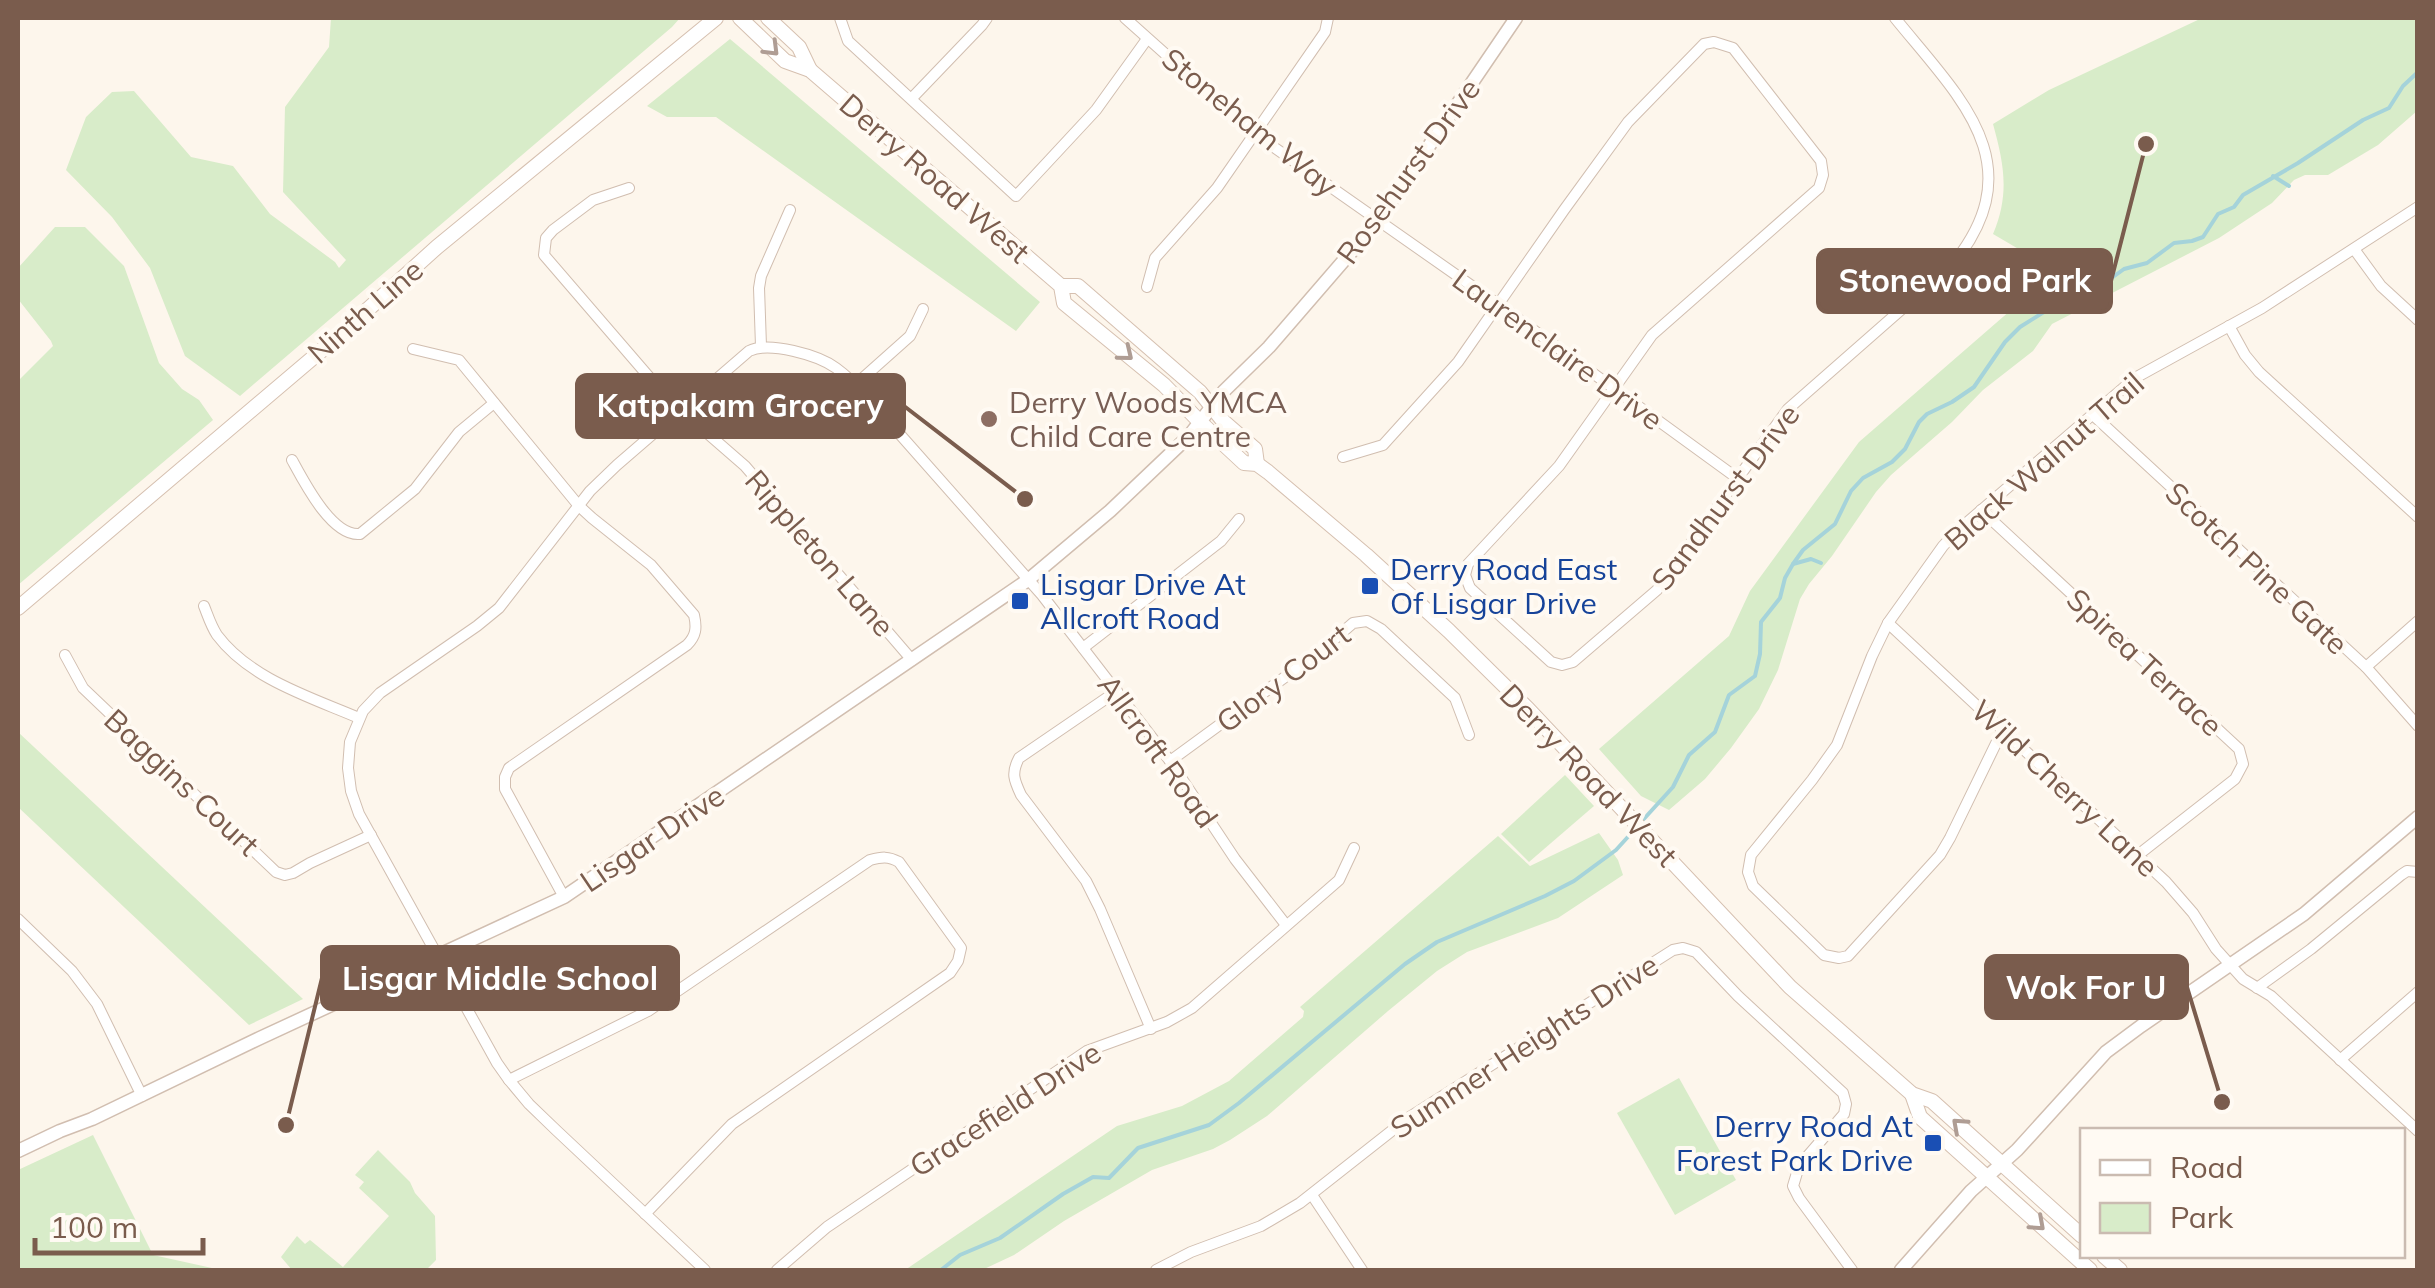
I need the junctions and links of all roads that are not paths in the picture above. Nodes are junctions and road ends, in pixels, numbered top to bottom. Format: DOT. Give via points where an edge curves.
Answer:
graph roads {
  1 [pos="716,18"];
  2 [pos="740,18"];
  3 [pos="768,18"];
  4 [pos="840,18"];
  5 [pos="987,18"];
  6 [pos="1124,18"];
  7 [pos="1328,18"];
  8 [pos="1516,18"];
  9 [pos="1895,18"];
  10 [pos="1147,39"];
  11 [pos="810,70"];
  12 [pos="912,98"];
  13 [pos="1255,134"];
  14 [pos="630,188"];
  15 [pos="2418,207"];
  16 [pos="790,210"];
  17 [pos="1378,221"];
  18 [pos="2354,248"];
  19 [pos="1061,286"];
  20 [pos="1146,287"];
  21 [pos="1498,305"];
  22 [pos="923,308"];
  23 [pos="2418,320"];
  24 [pos="2229,326"];
  25 [pos="761,346"];
  26 [pos="413,349"];
  27 [pos="855,384"];
  28 [pos="1616,389"];
  29 [pos="494,403"];
  30 [pos="1212,408"];
  31 [pos="681,410"];
  32 [pos="2092,414"];
  33 [pos="1200,423"];
  34 [pos="1343,456"];
  35 [pos="292,460"];
  36 [pos="1257,464"];
  37 [pos="1737,478"];
  38 [pos="580,506"];
  39 [pos="1981,510"];
  40 [pos="2418,517"];
  41 [pos="1240,519"];
  42 [pos="1028,580"];
  43 [pos="204,606"];
  44 [pos="18,608"];
  45 [pos="2418,622"];
  46 [pos="1888,623"];
  47 [pos="1083,648"];
  48 [pos="65,655"];
  49 [pos="912,660"];
  50 [pos="2366,667"];
  51 [pos="1117,692"];
  52 [pos="359,718"];
  53 [pos="2418,726"];
  54 [pos="2002,728"];
  55 [pos="1470,736"];
  56 [pos="1170,761"];
  57 [pos="2418,817"];
  58 [pos="371,836"];
  59 [pos="1354,848"];
  60 [pos="2138,855"];
  61 [pos="2418,872"];
  62 [pos="564,897"];
  63 [pos="18,920"];
  64 [pos="1286,924"];
  65 [pos="438,956"];
  66 [pos="2230,964"];
  67 [pos="2257,988"];
  68 [pos="2418,992"];
  69 [pos="1150,1029"];
  70 [pos="2340,1060"];
  71 [pos="509,1080"];
  72 [pos="1912,1094"];
  73 [pos="142,1096"];
  74 [pos="2416,1128"];
  75 [pos="18,1151"];
  76 [pos="2002,1164"];
  77 [pos="1987,1177"];
  78 [pos="1312,1195"];
  79 [pos="645,1214"];
  80 [pos="2080,1234"];
  81 [pos="1178,1265"];
  82 [pos="705,1270"];
  83 [pos="777,1270"];
  84 [pos="1156,1270"];
  85 [pos="1362,1270"];
  86 [pos="1852,1270"];
  87 [pos="1901,1270"];
  88 [pos="2090,1270"];
  1 -- 44 [label="main road, Ninth Line"];
  2 -- 11 [label="main road, Derry Road West, one-way" via="785,61"];
  3 -- 11 [label="main road, Derry Road West" via="799,47"];
  4 -- 12 [label="street" via="848,40"];
  5 -- 12 [label="street"];
  6 -- 10 [label="street, Stoneham Way"];
  7 -- 13 [label="street" via="1326,32"];
  8 -- 17 [label="street, Rosehurst Drive"];
  9 -- 37 [label="street, Sandhurst Drive" via="1980,131 1988,192 1979,221 1952,265 1788,409"];
  10 -- 12 [label="street" via="1096,110 1016,196"];
  10 -- 13 [label="street, Stoneham Way"];
  11 -- 19 [label="main road, Derry Road West"];
  13 -- 17 [label="street, Stoneham Way"];
  13 -- 20 [label="street" via="1155,258"];
  14 -- 31 [label="street, Rippleton Lane" via="593,200 553,230 544,255"];
  15 -- 18 [label="street, Black Walnut Trail"];
  16 -- 25 [label="street" via="761,276"];
  17 -- 21 [label="street, Laurenclaire Drive"];
  17 -- 30 [label="street, Rosehurst Drive"];
  18 -- 23 [label="street" via="2381,286"];
  18 -- 24 [label="street, Black Walnut Trail"];
  19 -- 30 [label="main road, Derry Road West" via="1078,286"];
  19 -- 33 [label="main road, Derry Road West, one-way" via="1064,302"];
  21 -- 28 [label="street, Laurenclaire Drive"];
  21 -- 28 [label="street" via="1641,106 1704,44 1733,48 1821,162 1821,183 1652,335"];
  21 -- 34 [label="street" via="1458,362 1383,445"];
  22 -- 27 [label="street" via="910,336"];
  24 -- 32 [label="street, Black Walnut Trail" via="2135,378"];
  24 -- 40 [label="street" via="2259,372"];
  25 -- 27 [label="street, Allcroft Road" via="823,360"];
  25 -- 31 [label="street"];
  26 -- 29 [label="street" via="459,360"];
  27 -- 42 [label="street, Allcroft Road"];
  28 -- 37 [label="street, Laurenclaire Drive"];
  28 -- 37 [label="street, Sandhurst Drive" via="1559,466 1468,564 1465,576 1551,662 1573,662 1657,590"];
  29 -- 35 [label="street" via="459,432 415,489 360,534 343,531"];
  29 -- 38 [label="street"];
  30 -- 33 [label="street, Lisgar Drive"];
  30 -- 36 [label="main road, Derry Road West" via="1255,449"];
  31 -- 38 [label="street"];
  31 -- 49 [label="street, Rippleton Lane" via="745,466"];
  32 -- 39 [label="street, Black Walnut Trail"];
  32 -- 50 [label="street, Scotch Pine Gate"];
  33 -- 36 [label="main road, Derry Road West" via="1244,463"];
  33 -- 42 [label="street, Lisgar Drive" via="1110,512"];
  36 -- 72 [label="main road, Derry Road West" via="1449,630 1790,987"];
  38 -- 52 [label="street" via="499,608 380,692"];
  38 -- 62 [label="street" via="651,565 696,626 688,646 509,768 504,789"];
  39 -- 46 [label="street, Black Walnut Trail" via="1943,546"];
  39 -- 60 [label="street, Spirea Terrace" via="2240,749 2236,779"];
  41 -- 47 [label="street"];
  42 -- 47 [label="street, Allcroft Road"];
  42 -- 49 [label="street, Lisgar Drive"];
  43 -- 52 [label="street" via="220,638 248,664"];
  45 -- 50 [label="street"];
  46 -- 54 [label="street, Wild Cherry Lane"];
  46 -- 54 [label="street, Black Walnut Trail" via="1837,745 1748,862 1753,886 1824,955 1839,958 1853,951 1940,855"];
  47 -- 51 [label="street, Allcroft Road"];
  48 -- 58 [label="street, Baggins Court" via="82,688 276,872 293,873"];
  49 -- 62 [label="street, Lisgar Drive"];
  50 -- 53 [label="street, Scotch Pine Gate"];
  51 -- 56 [label="street, Allcroft Road"];
  51 -- 69 [label="street" via="1019,758 1014,781 1086,881"];
  52 -- 58 [label="street" via="350,742 349,780"];
  54 -- 60 [label="street, Wild Cherry Lane"];
  55 -- 56 [label="street, Glory Court" via="1455,698 1381,628 1360,621"];
  56 -- 64 [label="street, Allcroft Road"];
  57 -- 66 [label="street" via="2304,914"];
  58 -- 65 [label="street"];
  59 -- 64 [label="street, Gracefield Drive" via="1339,880"];
  60 -- 66 [label="street, Wild Cherry Lane" via="2180,896"];
  61 -- 67 [label="street" via="2402,874"];
  62 -- 65 [label="street, Lisgar Drive"];
  63 -- 73 [label="street" via="98,1004"];
  64 -- 69 [label="street, Gracefield Drive" via="1192,1008"];
  65 -- 71 [label="street"];
  65 -- 73 [label="street, Lisgar Drive"];
  66 -- 67 [label="street, Wild Cherry Lane"];
  66 -- 76 [label="street" via="2106,1052"];
  67 -- 70 [label="street, Wild Cherry Lane"];
  68 -- 70 [label="street"];
  69 -- 83 [label="street, Gracefield Drive" via="1086,1050 827,1227"];
  70 -- 74 [label="street, Wild Cherry Lane"];
  71 -- 79 [label="street"];
  71 -- 79 [label="street" via="648,1011 870,860 899,862 961,948 950,974 732,1124"];
  76 -- 72 [label="main road, Derry Road West, one-way" via="1932,1101"];
  72 -- 77 [label="main road, Derry Road West" via="1920,1118"];
  73 -- 75 [label="street, Lisgar Drive"];
  76 -- 77 [label="street"];
  76 -- 80 [label="main road, Derry Road West"];
  77 -- 87 [label="street"];
  77 -- 88 [label="main road, Derry Road West, one-way"];
  78 -- 81 [label="street"];
  78 -- 85 [label="street"];
  78 -- 86 [label="street, Summer Heights Drive" via="1408,1118 1684,948 1696,952 1843,1093 1844,1114 1799,1166 1793,1186"];
  79 -- 82 [label="street"];
  81 -- 84 [label="street"];
}
